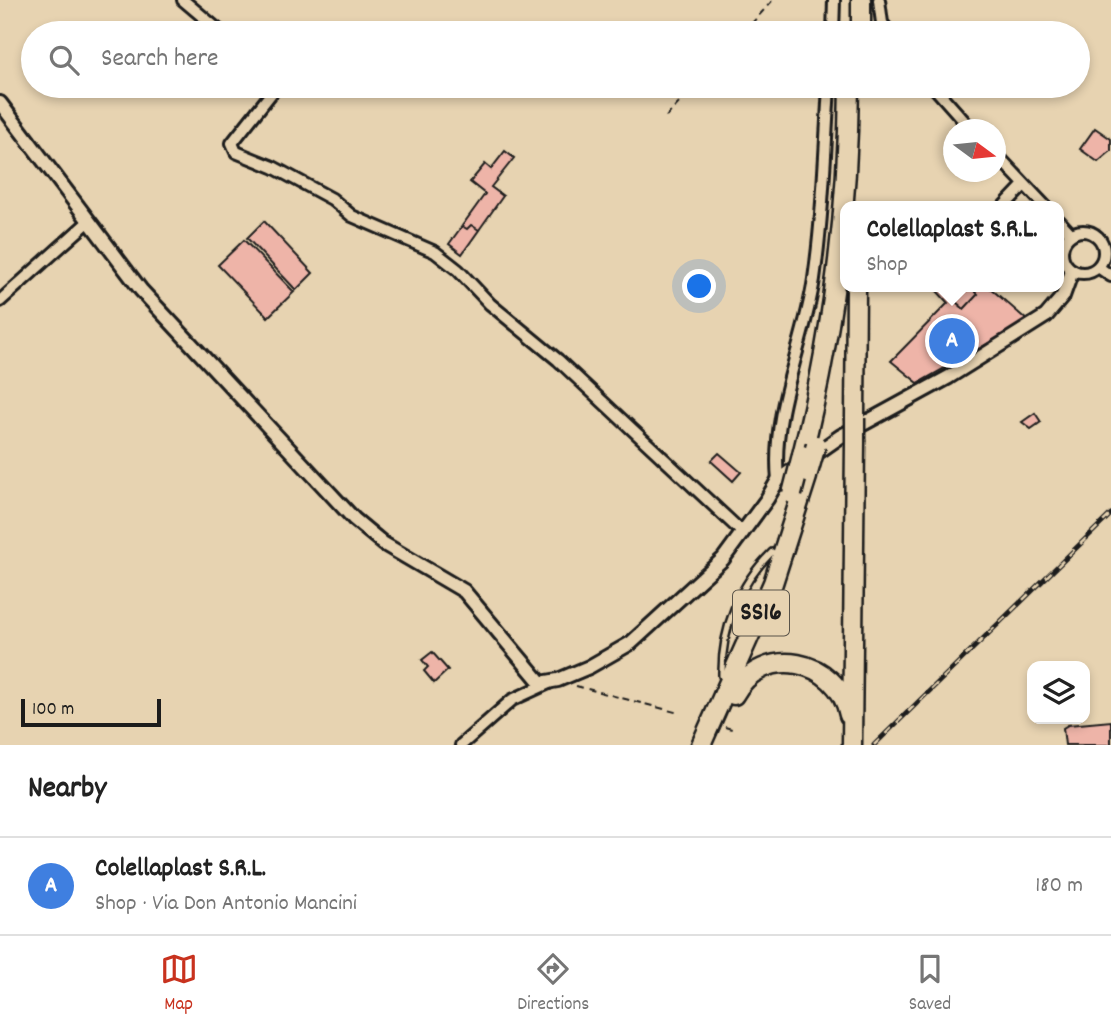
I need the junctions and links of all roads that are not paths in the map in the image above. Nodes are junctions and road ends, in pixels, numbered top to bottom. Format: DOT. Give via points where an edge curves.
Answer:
graph roads {
  1 [pos="183,0"];
  2 [pos="834,0"];
  3 [pos="850,0"];
  4 [pos="861,0"];
  5 [pos="879,0"];
  6 [pos="208,21"];
  7 [pos="833,21"];
  8 [pos="849,21"];
  9 [pos="861,21"];
  10 [pos="882,21"];
  11 [pos="268,98"];
  12 [pos="828,98"];
  13 [pos="849,98"];
  14 [pos="860,98"];
  15 [pos="944,98"];
  16 [pos="0,103"];
  17 [pos="962,119"];
  18 [pos="1006,165"];
  19 [pos="1024,184"];
  20 [pos="844,201"];
  21 [pos="855,201"];
  22 [pos="1009,201"];
  23 [pos="1040,201"];
  24 [pos="88,222"];
  25 [pos="1064,226"];
  26 [pos="1071,234"];
  27 [pos="1106,239"];
  28 [pos="840,244"];
  29 [pos="1064,249"];
  30 [pos="1064,257"];
  31 [pos="1098,267"];
  32 [pos="1072,271"];
  33 [pos="1111,276"];
  34 [pos="846,292"];
  35 [pos="856,292"];
  36 [pos="0,301"];
  37 [pos="861,419"];
  38 [pos="809,450"];
  39 [pos="778,480"];
  40 [pos="743,533"];
  41 [pos="553,682"];
  42 [pos="461,745"];
  43 [pos="689,745"];
  44 [pos="701,745"];
  45 [pos="710,745"];
  46 [pos="852,745"];
  1 -- 6 [label="street"];
  2 -- 7 [label="street"];
  3 -- 8 [label="highway"];
  4 -- 9 [label="highway"];
  5 -- 10 [label="street"];
  11 -- 40 [label="street" via="232,143 236,152 332,198 352,216 435,252 558,359"];
  12 -- 39 [label="street" via="814,280 784,402"];
  13 -- 20 [label="highway, SS16"];
  14 -- 21 [label="highway"];
  15 -- 17 [label="street"];
  16 -- 24 [label="street"];
  18 -- 19 [label="street"];
  19 -- 22 [label="street"];
  19 -- 23 [label="street"];
  24 -- 36 [label="street"];
  24 -- 41 [label="street" via="141,290 354,519 384,544 464,591 535,679"];
  25 -- 26 [label="street"];
  26 -- 27 [label="street" via="1091,232"];
  26 -- 29 [label="street"];
  27 -- 31 [label="street"];
  28 -- 38 [label="highway, SS16"];
  30 -- 32 [label="street"];
  31 -- 32 [label="street" via="1086,274"];
  31 -- 33 [label="street"];
  32 -- 37 [label="street" via="1063,296 1046,316 949,377"];
  34 -- 38 [label="highway, SS16"];
  35 -- 37 [label="highway"];
  37 -- 39 [label="street"];
  37 -- 46 [label="highway, bridge" via="855,442"];
  38 -- 43 [label="highway, SS16, bridge" via="722,676"];
  38 -- 44 [label="highway, SS16, bridge" via="807,477 768,595"];
  39 -- 40 [label="street"];
  40 -- 41 [label="street" via="701,580 631,643"];
  41 -- 42 [label="street" via="512,700"];
  45 -- 46 [label="highway" via="743,679 782,663 804,665 825,674 839,689 847,705"];
}
